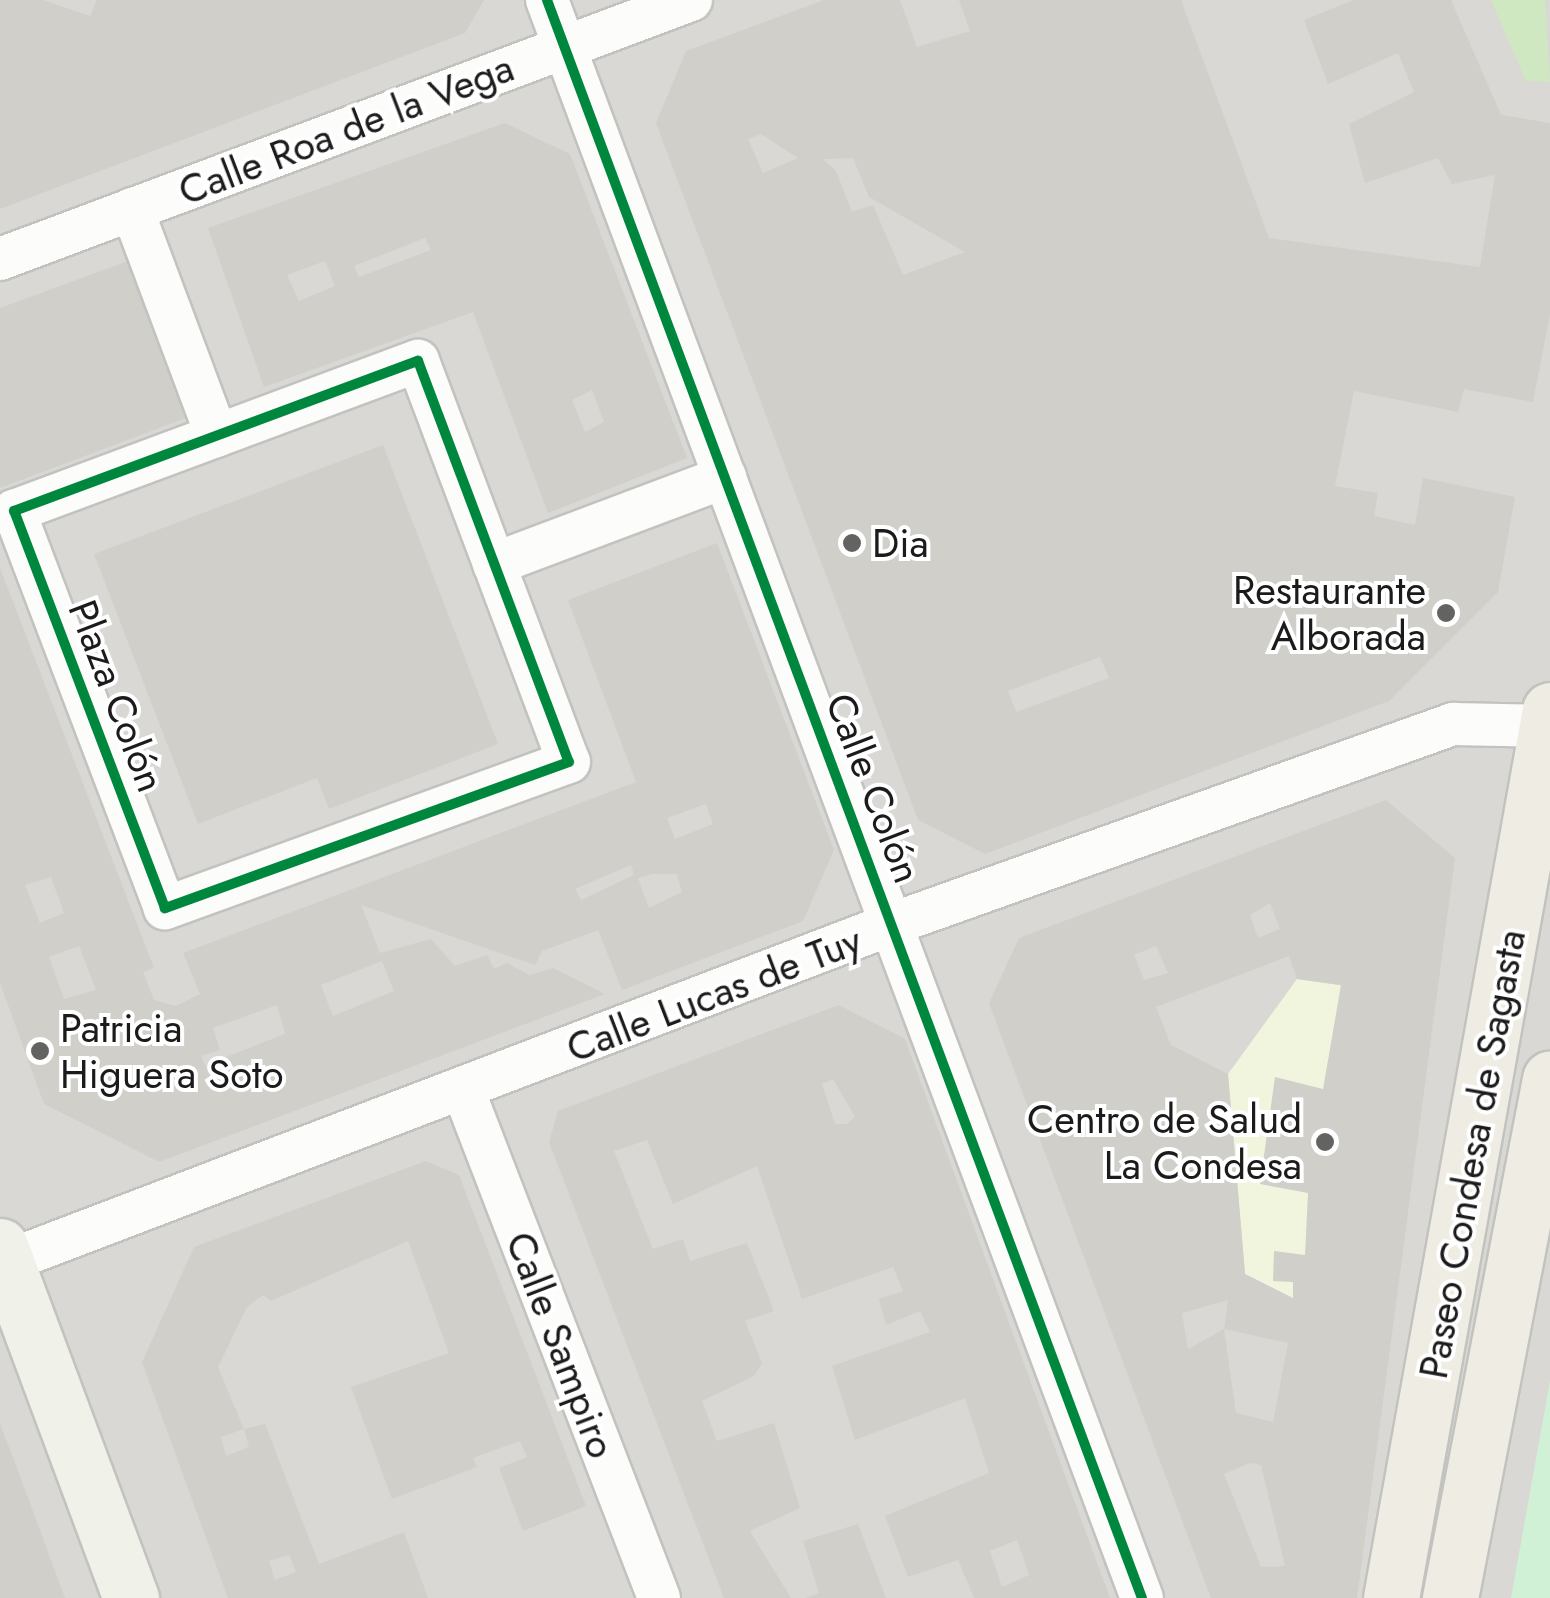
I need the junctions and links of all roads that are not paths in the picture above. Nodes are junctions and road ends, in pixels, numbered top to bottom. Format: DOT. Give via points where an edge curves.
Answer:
graph roads {
  1 [pos="548,0"];
  2 [pos="691,0"];
  3 [pos="565,47"];
  4 [pos="132,210"];
  5 [pos="0,258"];
  6 [pos="217,436"];
  7 [pos="725,477"];
  8 [pos="494,564"];
  9 [pos="1549,721"];
  10 [pos="892,924"];
  11 [pos="1550,1079"];
  12 [pos="464,1092"];
  13 [pos="2,1257"];
  14 [pos="131,1598"];
  15 [pos="658,1598"];
  16 [pos="1142,1598"];
  17 [pos="1391,1598"];
  18 [pos="1450,1598"];
  1 -- 3 [label="street, Calle Colón"];
  2 -- 3 [label="street, Calle Roa de la Vega"];
  3 -- 4 [label="street, Calle Roa de la Vega"];
  3 -- 7 [label="street, Calle Colón"];
  4 -- 5 [label="street, Calle Roa de la Vega"];
  4 -- 6 [label="street"];
  6 -- 8 [label="street, Plaza Colón" via="418,361"];
  6 -- 8 [label="street, Plaza Colón" via="14,511 165,908 569,762"];
  7 -- 8 [label="street"];
  7 -- 10 [label="street, Calle Colón"];
  9 -- 10 [label="street, Calle Lucas de Tuy" via="1453,724"];
  9 -- 17 [label="main road, Paseo Condesa de Sagasta"];
  10 -- 12 [label="street, Calle Lucas de Tuy"];
  10 -- 16 [label="street, Calle Colón"];
  11 -- 18 [label="main road, Paseo Condesa de Sagasta"];
  12 -- 13 [label="street, Calle Lucas de Tuy"];
  12 -- 15 [label="street, Calle Sampiro"];
  13 -- 14 [label="street"];
}
